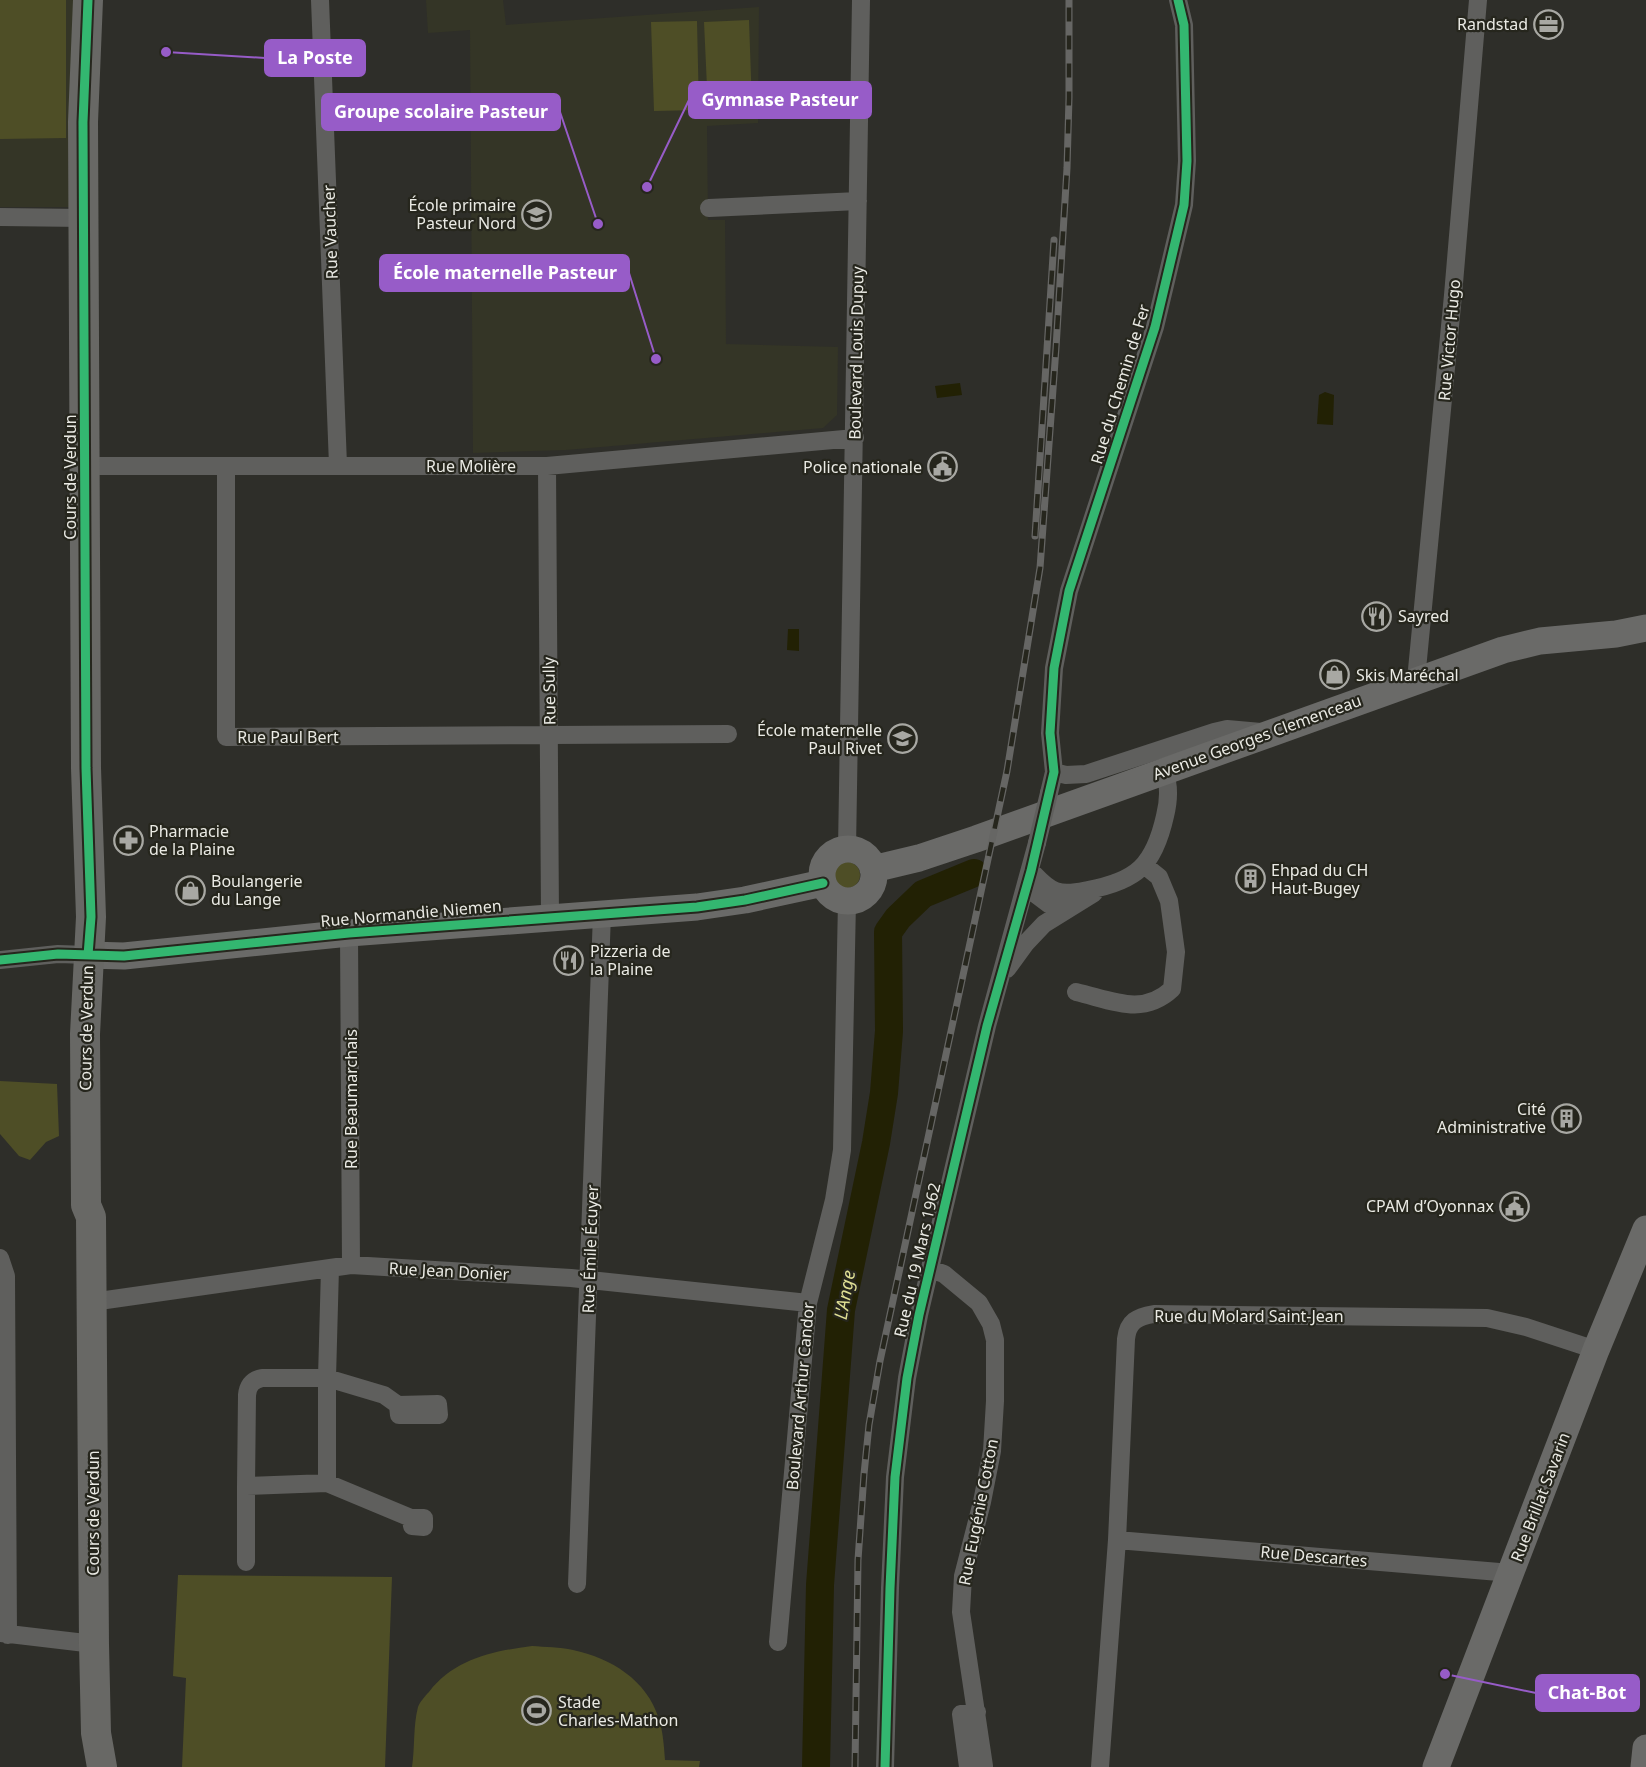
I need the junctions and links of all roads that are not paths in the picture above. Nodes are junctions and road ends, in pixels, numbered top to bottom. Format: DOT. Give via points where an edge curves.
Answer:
graph roads {
  1 [pos="88,0"];
  2 [pos="320,0"];
  3 [pos="861,0"];
  4 [pos="1178,0"];
  5 [pos="1478,0"];
  6 [pos="858,201"];
  7 [pos="709,208"];
  8 [pos="0,217"];
  9 [pos="84,218"];
  10 [pos="855,438"];
  11 [pos="338,465"];
  12 [pos="86,466"];
  13 [pos="226,466"];
  14 [pos="547,466"];
  15 [pos="1646,628"];
  16 [pos="1416,680"];
  17 [pos="1267,733"];
  18 [pos="728,734"];
  19 [pos="550,735"];
  20 [pos="1164,771"];
  21 [pos="1054,772"];
  22 [pos="847,849"];
  23 [pos="1144,865"];
  24 [pos="873,869"];
  25 [pos="1028,879"];
  26 [pos="823,883"];
  27 [pos="1106,886"];
  28 [pos="847,901"];
  29 [pos="1078,902"];
  30 [pos="602,914"];
  31 [pos="550,917"];
  32 [pos="349,933"];
  33 [pos="88,955"];
  34 [pos="0,960"];
  35 [pos="1000,978"];
  36 [pos="1076,992"];
  37 [pos="1646,1229"];
  38 [pos="0,1258"];
  39 [pos="351,1265"];
  40 [pos="330,1268"];
  41 [pos="930,1269"];
  42 [pos="589,1280"];
  43 [pos="92,1302"];
  44 [pos="807,1303"];
  45 [pos="1596,1350"];
  46 [pos="327,1378"];
  47 [pos="398,1405"];
  48 [pos="327,1483"];
  49 [pos="246,1486"];
  50 [pos="411,1518"];
  51 [pos="1117,1540"];
  52 [pos="246,1562"];
  53 [pos="1511,1573"];
  54 [pos="577,1584"];
  55 [pos="4,1634"];
  56 [pos="778,1642"];
  57 [pos="94,1644"];
  58 [pos="977,1712"];
  59 [pos="1646,1748"];
  60 [pos="102,1767"];
  61 [pos="885,1767"];
  62 [pos="968,1767"];
  63 [pos="980,1767"];
  64 [pos="1100,1767"];
  65 [pos="1436,1767"];
  66 [pos="1644,1767"];
  1 -- 9 [label="main road, Cours de Verdun"];
  2 -- 11 [label="street, Rue Vaucher"];
  3 -- 6 [label="street, Boulevard Louis Dupuy"];
  4 -- 21 [label="street, Rue du Chemin de Fer" via="1184,25 1184,205 1155,327 1069,591 1054,668 1050,733"];
  5 -- 16 [label="street, Rue Victor Hugo"];
  6 -- 7 [label="street"];
  6 -- 10 [label="street, Boulevard Louis Dupuy"];
  8 -- 9 [label="street"];
  9 -- 12 [label="main road, Cours de Verdun"];
  10 -- 14 [label="street, Rue Molière"];
  10 -- 22 [label="street, Boulevard Louis Dupuy"];
  11 -- 13 [label="street, Rue Molière"];
  11 -- 14 [label="street, Rue Molière"];
  12 -- 13 [label="street, Rue Molière"];
  12 -- 33 [label="main road, Cours de Verdun" via="86,768 91,916"];
  13 -- 19 [label="street, Rue Paul Bert" via="226,737"];
  14 -- 19 [label="street, Rue Sully"];
  15 -- 16 [label="main road, Avenue Georges Clemenceau" via="1540,641"];
  16 -- 17 [label="main road, Avenue Georges Clemenceau"];
  17 -- 20 [label="main road, Avenue Georges Clemenceau"];
  17 -- 21 [label="street" via="1227,729 1086,774"];
  18 -- 19 [label="street"];
  19 -- 31 [label="street, Rue Sully"];
  20 -- 23 [label="street" via="1168,805 1157,846"];
  20 -- 24 [label="main road, Avenue Georges Clemenceau" via="976,839"];
  21 -- 25 [label="street, Rue du 19 Mars 1962, bridge"];
  22 -- 24 [label="main road" via="861,852"];
  22 -- 26 [label="main road" via="826,860"];
  23 -- 27 [label="street"];
  23 -- 36 [label="street" via="1159,877 1169,902 1176,952 1172,990 1151,1004 1140,1006"];
  24 -- 28 [label="main road" via="870,888 856,900"];
  25 -- 27 [label="street" via="1056,891"];
  25 -- 29 [label="street" via="1050,905"];
  25 -- 35 [label="street, Rue du 19 Mars 1962"];
  26 -- 28 [label="main road" via="832,896"];
  26 -- 30 [label="main road, Rue Normandie Niemen" via="724,904"];
  27 -- 29 [label="street"];
  28 -- 44 [label="street, Boulevard Arthur Candor" via="842,1150 834,1200"];
  29 -- 35 [label="street" via="1039,928"];
  30 -- 31 [label="main road, Rue Normandie Niemen"];
  30 -- 42 [label="street, Rue Émile Écuyer"];
  31 -- 32 [label="main road, Rue Normandie Niemen"];
  32 -- 33 [label="main road, Rue Normandie Niemen" via="124,956"];
  32 -- 39 [label="street, Rue Beaumarchais"];
  33 -- 34 [label="street, Rue Normandie Niemen"];
  33 -- 43 [label="main road, Cours de Verdun" via="86,1205 92,1217"];
  35 -- 41 [label="street, Rue du 19 Mars 1962"];
  37 -- 45 [label="main road, Rue Brillat Savarin"];
  38 -- 55 [label="street" via="6,1276"];
  39 -- 40 [label="street, Rue Jean Donier"];
  39 -- 42 [label="street, Rue Jean Donier"];
  40 -- 43 [label="street, Rue Jean Donier"];
  40 -- 46 [label="street"];
  41 -- 58 [label="street, Rue Eugénie Cotton" via="944,1274 979,1303 991,1324 994,1340 992,1451 963,1576 961,1612"];
  41 -- 61 [label="street, Rue du 19 Mars 1962" via="907,1378 896,1477"];
  42 -- 44 [label="street, Rue Jean Donier"];
  42 -- 54 [label="street, Rue Émile Écuyer"];
  43 -- 57 [label="main road, Cours de Verdun"];
  44 -- 56 [label="street, Boulevard Arthur Candor"];
  45 -- 51 [label="street, Rue du Molard Saint-Jean" via="1487,1318 1142,1316 1127,1329"];
  45 -- 53 [label="main road, Rue Brillat Savarin"];
  46 -- 47 [label="street" via="384,1395"];
  46 -- 48 [label="street"];
  46 -- 49 [label="street" via="262,1378 250,1383"];
  48 -- 49 [label="street"];
  48 -- 50 [label="street"];
  49 -- 52 [label="street"];
  51 -- 53 [label="street, Rue Descartes"];
  51 -- 64 [label="street, Rue du Molard Saint-Jean"];
  53 -- 65 [label="main road, Rue Brillat Savarin"];
  55 -- 57 [label="street"];
  57 -- 60 [label="main road, Cours de Verdun" via="96,1733"];
  58 -- 62 [label="street" via="962,1714"];
  58 -- 63 [label="street, Rue Eugénie Cotton" via="984,1766"];
  59 -- 66 [label="main road"];
}
